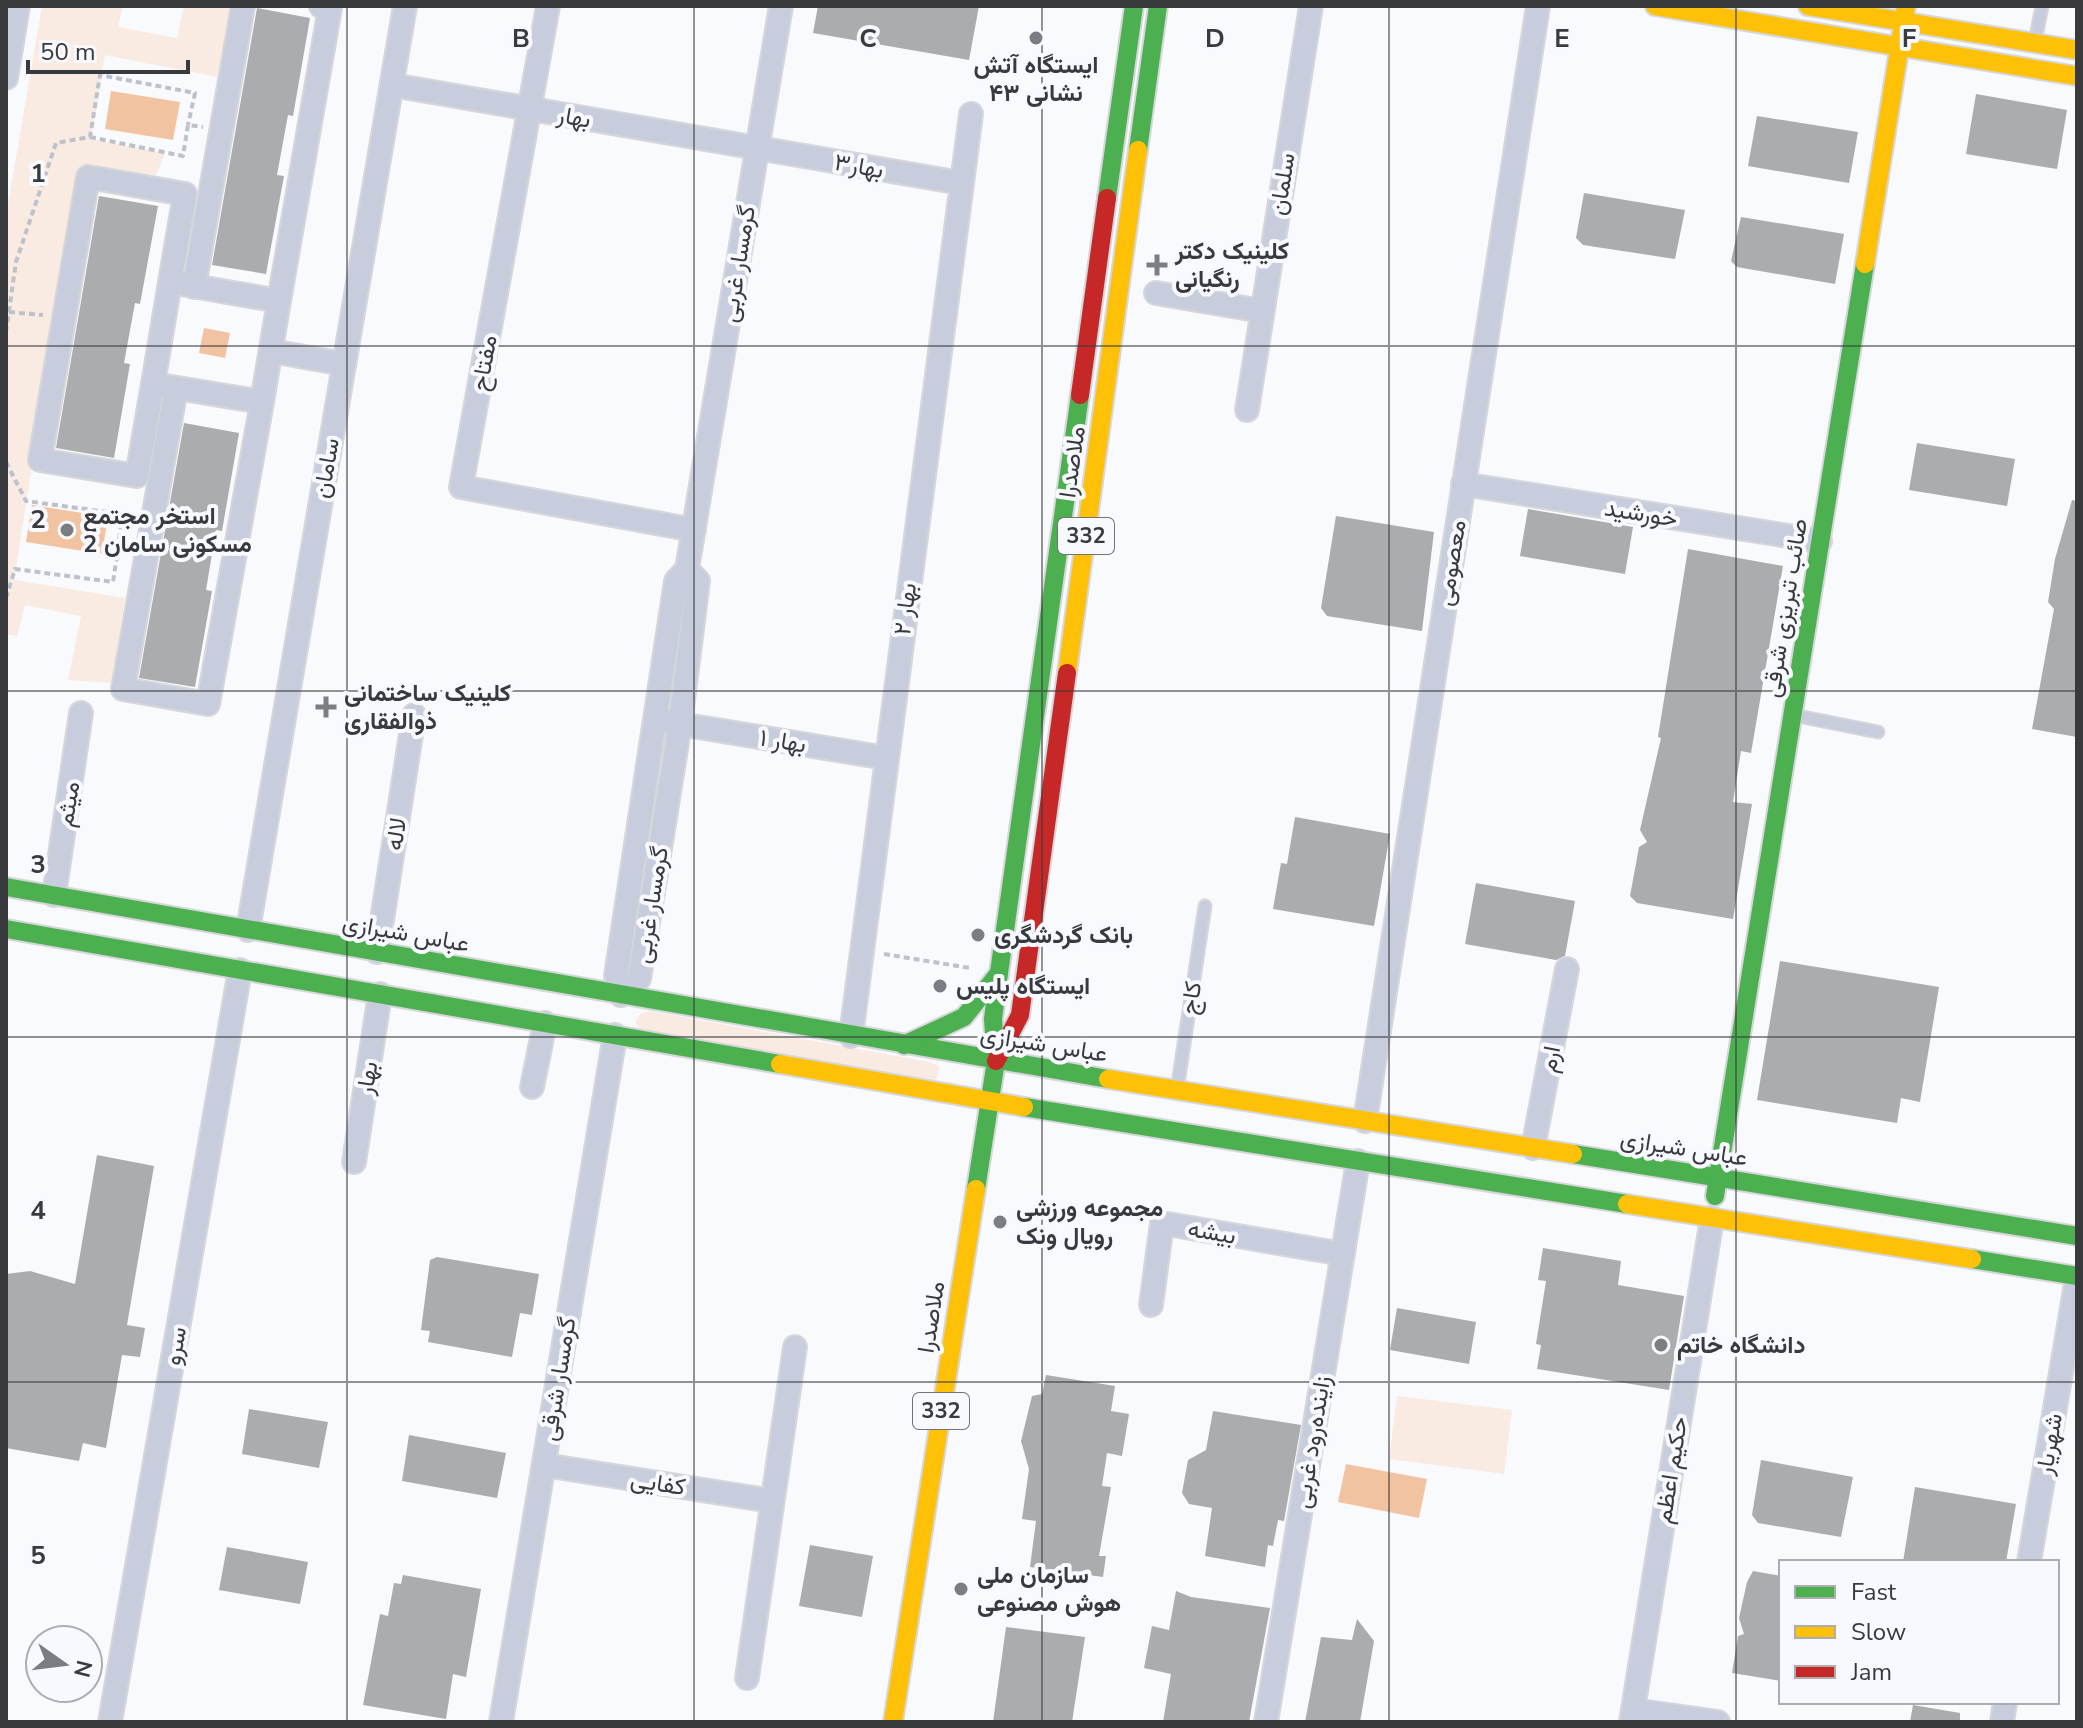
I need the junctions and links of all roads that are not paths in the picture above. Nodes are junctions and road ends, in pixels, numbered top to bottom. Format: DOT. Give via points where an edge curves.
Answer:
graph roads {
  1 [pos="18,6"];
  2 [pos="243,6"];
  3 [pos="321,6"];
  4 [pos="405,6"];
  5 [pos="548,6"];
  6 [pos="781,6"];
  7 [pos="1134,6"];
  8 [pos="1158,6"];
  9 [pos="1311,6"];
  10 [pos="1538,6"];
  11 [pos="1655,6"];
  12 [pos="1808,6"];
  13 [pos="2042,6"];
  14 [pos="1904,14"];
  15 [pos="2034,43"];
  16 [pos="1898,47"];
  17 [pos="2077,50"];
  18 [pos="2077,76"];
  19 [pos="6,78"];
  20 [pos="392,85"];
  21 [pos="529,109"];
  22 [pos="971,114"];
  23 [pos="757,148"];
  24 [pos="961,183"];
  25 [pos="170,282"];
  26 [pos="194,287"];
  27 [pos="1156,293"];
  28 [pos="279,301"];
  29 [pos="1262,311"];
  30 [pos="271,351"];
  31 [pos="344,364"];
  32 [pos="153,384"];
  33 [pos="176,388"];
  34 [pos="262,402"];
  35 [pos="1247,410"];
  36 [pos="1463,484"];
  37 [pos="694,530"];
  38 [pos="1820,541"];
  39 [pos="687,569"];
  40 [pos="81,713"];
  41 [pos="414,715"];
  42 [pos="1792,715"];
  43 [pos="655,720"];
  44 [pos="680,724"];
  45 [pos="1878,732"];
  46 [pos="886,758"];
  47 [pos="6,887"];
  48 [pos="54,895"];
  49 [pos="1205,906"];
  50 [pos="6,929"];
  51 [pos="248,930"];
  52 [pos="377,952"];
  53 [pos="1567,969"];
  54 [pos="240,970"];
  55 [pos="999,973"];
  56 [pos="380,994"];
  57 [pos="618,1015"];
  58 [pos="545,1023"];
  59 [pos="851,1036"];
  60 [pos="904,1045"];
  61 [pos="945,1052"];
  62 [pos="996,1061"];
  63 [pos="532,1087"];
  64 [pos="1177,1090"];
  65 [pos="942,1092"];
  66 [pos="989,1101"];
  67 [pos="1365,1121"];
  68 [pos="1533,1148"];
  69 [pos="1358,1161"];
  70 [pos="354,1162"];
  71 [pos="1718,1178"];
  72 [pos="1712,1218"];
  73 [pos="2077,1236"];
  74 [pos="1343,1254"];
  75 [pos="2077,1277"];
  76 [pos="1151,1305"];
  77 [pos="795,1347"];
  78 [pos="544,1465"];
  79 [pos="772,1501"];
  80 [pos="2029,1560"];
  81 [pos="747,1678"];
  82 [pos="1632,1716"];
  83 [pos="110,1722"];
  84 [pos="501,1722"];
  85 [pos="893,1722"];
  86 [pos="1266,1722"];
  87 [pos="1718,1722"];
  1 -- 19 [label="street"];
  2 -- 26 [label="street"];
  3 -- 28 [label="street" via="330,8"];
  4 -- 20 [label="street, سامان"];
  5 -- 21 [label="street, مفتاح"];
  6 -- 23 [label="street, گرمسار غربی"];
  7 -- 55 [label="main road, ملاصدرا / 332"];
  8 -- 62 [label="main road, ملاصدرا / 332" via="1020,1015"];
  9 -- 29 [label="street, سلمان"];
  10 -- 36 [label="street, معصومی"];
  11 -- 16 [label="main road"];
  12 -- 14 [label="main road"];
  13 -- 15 [label="lane"];
  14 -- 15 [label="main road"];
  14 -- 16 [label="main road, صائب تبریزی شرقی"];
  15 -- 17 [label="main road"];
  16 -- 18 [label="main road"];
  16 -- 38 [label="main road, صائب تبریزی شرقی"];
  20 -- 21 [label="street, بهار"];
  20 -- 31 [label="street, سامان"];
  21 -- 23 [label="street, بهار"];
  21 -- 37 [label="street, مفتاح" via="461,487"];
  22 -- 24 [label="street, بهار ۲"];
  23 -- 24 [label="street, بهار۳"];
  23 -- 37 [label="street, گرمسار غربی"];
  24 -- 46 [label="street, بهار ۲"];
  25 -- 26 [label="street"];
  25 -- 32 [label="street"];
  25 -- 32 [label="street" via="185,194 88,177 40,460 137,476"];
  26 -- 28 [label="street"];
  27 -- 29 [label="street"];
  28 -- 30 [label="street"];
  29 -- 35 [label="street, سلمان"];
  30 -- 31 [label="street"];
  30 -- 34 [label="street"];
  31 -- 51 [label="street, سامان"];
  32 -- 33 [label="street"];
  33 -- 34 [label="street"];
  33 -- 34 [label="street" via="123,689 208,704"];
  36 -- 38 [label="street, خورشید"];
  36 -- 67 [label="street, معصومی"];
  37 -- 39 [label="street, گرمسار غربی"];
  38 -- 42 [label="main road, صائب تبریزی شرقی"];
  39 -- 43 [label="street, گرمسار غربی" via="676,581"];
  39 -- 44 [label="street, گرمسار غربی" via="698,581"];
  40 -- 48 [label="street, میثم"];
  41 -- 52 [label="street, لاله"];
  42 -- 45 [label="lane"];
  42 -- 71 [label="main road, صائب تبریزی شرقی"];
  43 -- 44 [label="street, بهار ۱"];
  43 -- 57 [label="street, گرمسار غربی" via="616,976"];
  44 -- 46 [label="street, بهار ۱"];
  44 -- 57 [label="street, گرمسار غربی" via="639,979"];
  46 -- 59 [label="street, بهار ۲"];
  47 -- 48 [label="main road, عباس شیرازی"];
  48 -- 51 [label="main road, عباس شیرازی"];
  49 -- 64 [label="lane, کاج"];
  50 -- 54 [label="main road, عباس شیرازی"];
  51 -- 52 [label="main road, عباس شیرازی"];
  52 -- 57 [label="main road, عباس شیرازی"];
  53 -- 68 [label="street, ارم"];
  54 -- 56 [label="main road, عباس شیرازی"];
  54 -- 83 [label="street, سرو"];
  55 -- 60 [label="main road" via="964,1017"];
  55 -- 62 [label="main road, ملاصدرا / 332" via="993,1019"];
  56 -- 58 [label="main road, عباس شیرازی"];
  56 -- 70 [label="street, بهار"];
  57 -- 58 [label="main road, عباس شیرازی"];
  57 -- 59 [label="main road, عباس شیرازی"];
  57 -- 65 [label="main road, عباس شیرازی"];
  57 -- 78 [label="street, گرمسار شرقی"];
  58 -- 63 [label="street"];
  59 -- 60 [label="main road, عباس شیرازی"];
  60 -- 61 [label="main road, عباس شیرازی"];
  61 -- 62 [label="main road, عباس شیرازی"];
  61 -- 65 [label="main road" via="955,1074"];
  62 -- 64 [label="main road, عباس شیرازی"];
  62 -- 66 [label="main road, ملاصدرا / 332"];
  64 -- 67 [label="main road, عباس شیرازی"];
  65 -- 66 [label="main road, عباس شیرازی"];
  66 -- 69 [label="main road, عباس شیرازی"];
  66 -- 85 [label="main road, ملاصدرا / 332"];
  67 -- 68 [label="main road, عباس شیرازی"];
  68 -- 71 [label="main road, عباس شیرازی"];
  69 -- 72 [label="main road, عباس شیرازی"];
  69 -- 74 [label="street, زاینده‌رود غربی"];
  71 -- 72 [label="main road, صائب تبریزی شرقی"];
  71 -- 73 [label="main road, عباس شیرازی"];
  72 -- 75 [label="main road, عباس شیرازی"];
  72 -- 82 [label="street, حکیم اعظم"];
  74 -- 76 [label="street, بیشه" via="1162,1223"];
  74 -- 86 [label="street, زاینده‌رود غربی"];
  75 -- 80 [label="street, شهریار"];
  77 -- 79 [label="street"];
  78 -- 79 [label="street, کفایی"];
  78 -- 84 [label="street, گرمسار شرقی"];
  79 -- 81 [label="street"];
  82 -- 87 [label="street"];
}
